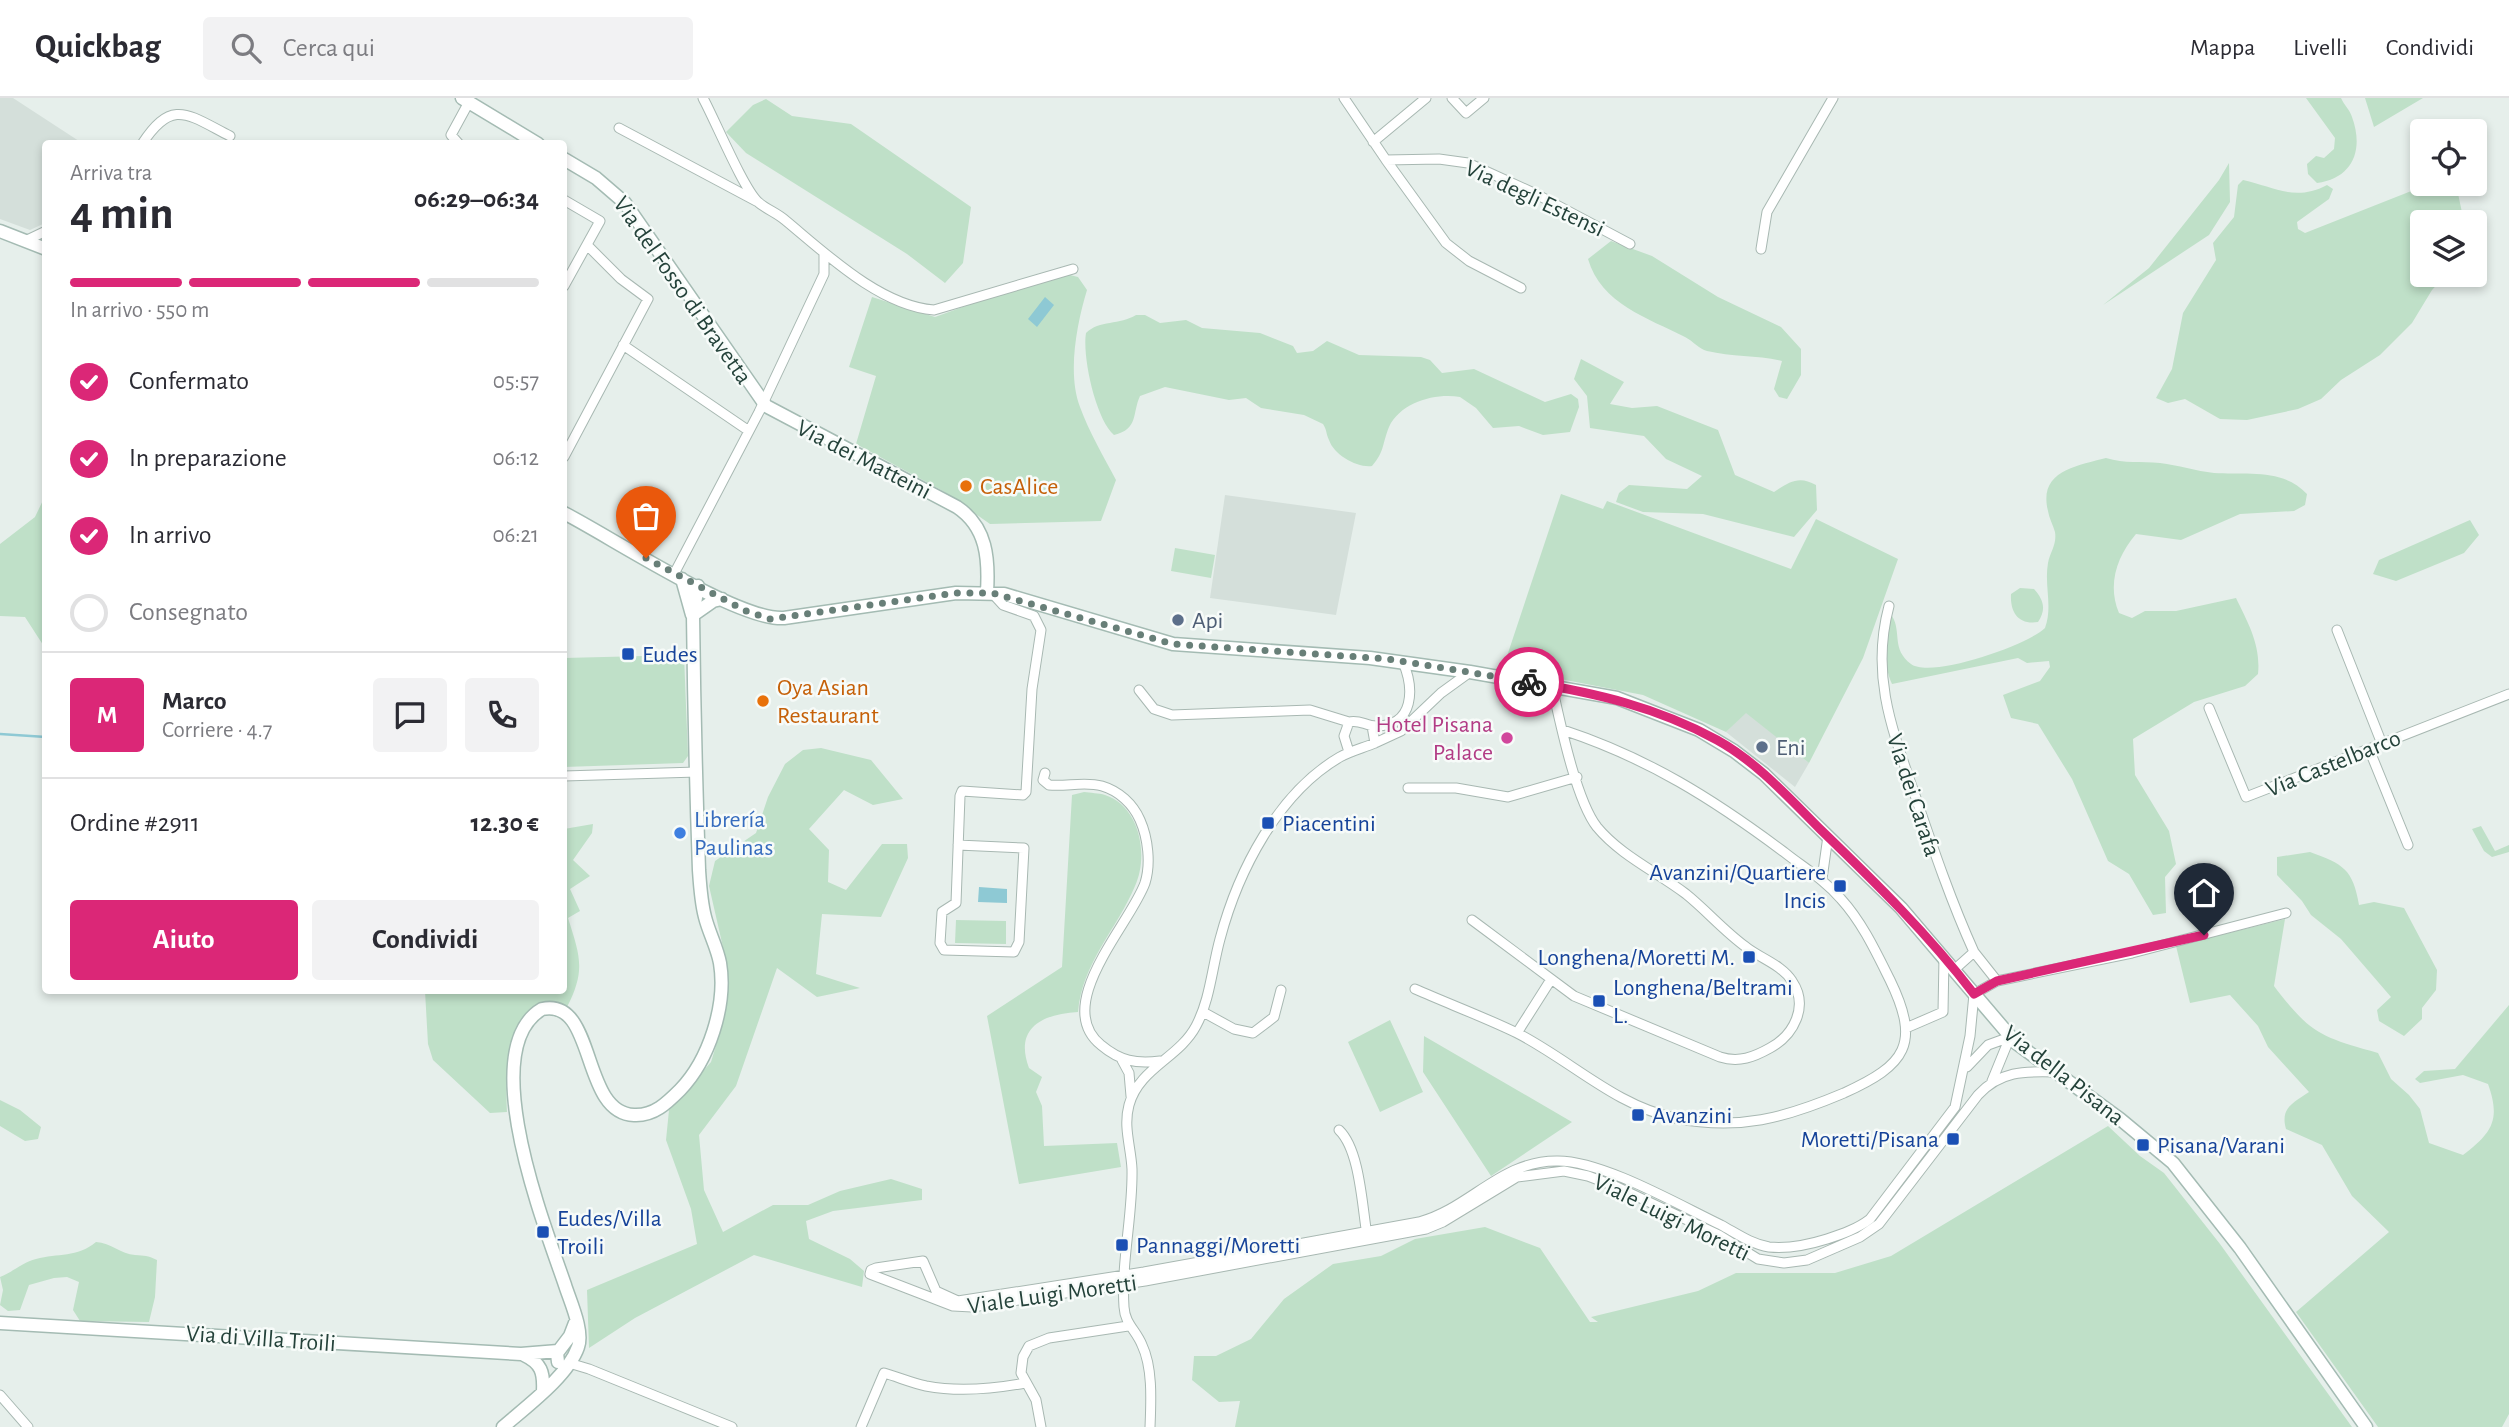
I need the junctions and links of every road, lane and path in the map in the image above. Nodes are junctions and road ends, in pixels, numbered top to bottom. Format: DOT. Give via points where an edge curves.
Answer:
graph roads {
  1 [pos="703,98"];
  2 [pos="1344,98"];
  3 [pos="1426,98"];
  4 [pos="1452,98"];
  5 [pos="1484,98"];
  6 [pos="1833,98"];
  7 [pos="465,100"];
  8 [pos="619,128"];
  9 [pos="230,136"];
  10 [pos="144,140"];
  11 [pos="455,140"];
  12 [pos="531,140"];
  13 [pos="1373,142"];
  14 [pos="1386,160"];
  15 [pos="567,161"];
  16 [pos="567,202"];
  17 [pos="758,202"];
  18 [pos="0,231"];
  19 [pos="42,233"];
  20 [pos="25,241"];
  21 [pos="1630,244"];
  22 [pos="587,245"];
  23 [pos="42,247"];
  24 [pos="1761,249"];
  25 [pos="824,256"];
  26 [pos="1073,269"];
  27 [pos="567,281"];
  28 [pos="1521,288"];
  29 [pos="623,345"];
  30 [pos="763,402"];
  31 [pos="749,430"];
  32 [pos="567,451"];
  33 [pos="567,515"];
  34 [pos="678,576"];
  35 [pos="698,586"];
  36 [pos="990,592"];
  37 [pos="722,599"];
  38 [pos="1889,607"];
  39 [pos="693,615"];
  40 [pos="2337,630"];
  41 [pos="1404,662"];
  42 [pos="1470,672"];
  43 [pos="1552,686"];
  44 [pos="1139,690"];
  45 [pos="2509,694"];
  46 [pos="1412,695"];
  47 [pos="1428,704"];
  48 [pos="2209,708"];
  49 [pos="1349,722"];
  50 [pos="1372,726"];
  51 [pos="1563,730"];
  52 [pos="1375,743"];
  53 [pos="2382,744"];
  54 [pos="2369,749"];
  55 [pos="1349,752"];
  56 [pos="697,772"];
  57 [pos="1045,773"];
  58 [pos="567,776"];
  59 [pos="1577,777"];
  60 [pos="1408,788"];
  61 [pos="1828,836"];
  62 [pos="958,845"];
  63 [pos="2408,845"];
  64 [pos="1822,879"];
  65 [pos="2286,913"];
  66 [pos="1472,920"];
  67 [pos="1974,952"];
  68 [pos="1944,955"];
  69 [pos="1955,969"];
  70 [pos="1550,981"];
  71 [pos="1997,981"];
  72 [pos="1415,989"];
  73 [pos="1281,990"];
  74 [pos="1974,994"];
  75 [pos="1203,1012"];
  76 [pos="1906,1028"];
  77 [pos="1517,1033"];
  78 [pos="2010,1037"];
  79 [pos="1122,1060"];
  80 [pos="1162,1061"];
  81 [pos="2056,1072"];
  82 [pos="1962,1074"];
  83 [pos="1992,1082"];
  84 [pos="1131,1098"];
  85 [pos="1339,1130"];
  86 [pos="1367,1236"];
  87 [pos="1828,1238"];
  88 [pos="1755,1258"];
  89 [pos="902,1264"];
  90 [pos="928,1278"];
  91 [pos="1125,1280"];
  92 [pos="898,1285"];
  93 [pos="921,1294"];
  94 [pos="0,1322"];
  95 [pos="1128,1326"];
  96 [pos="521,1354"];
  97 [pos="564,1358"];
  98 [pos="1025,1383"];
  99 [pos="543,1391"];
  100 [pos="0,1395"];
  101 [pos="28,1427"];
  102 [pos="503,1427"];
  103 [pos="732,1427"];
  104 [pos="861,1427"];
  105 [pos="1041,1427"];
  106 [pos="1150,1427"];
  107 [pos="2366,1427"];
  1 -- 17 [label="street"];
  2 -- 13 [label="street"];
  3 -- 13 [label="street"];
  4 -- 5 [label="street" via="1466,113"];
  6 -- 24 [label="street" via="1767,212"];
  7 -- 11 [label="street" via="451,135"];
  7 -- 12 [label="main road"];
  8 -- 17 [label="street"];
  9 -- 10 [label="street" via="197,117 169,112 156,119"];
  13 -- 14 [label="street"];
  14 -- 21 [label="street, Via degli Estensi" via="1468,163"];
  14 -- 28 [label="street" via="1446,243 1469,261"];
  15 -- 30 [label="main road, Via del Fosso di Bravetta" via="610,188 629,208"];
  16 -- 22 [label="street" via="600,221"];
  17 -- 25 [label="street" via="782,217"];
  18 -- 20 [label="main road"];
  19 -- 20 [label="street"];
  20 -- 23 [label="main road"];
  22 -- 27 [label="street"];
  22 -- 29 [label="street" via="648,299"];
  25 -- 26 [label="street" via="899,301 934,310"];
  25 -- 30 [label="street" via="824,274"];
  29 -- 31 [label="street"];
  29 -- 32 [label="street"];
  30 -- 31 [label="street"];
  30 -- 36 [label="main road, Via dei Matteini" via="966,513 983,538"];
  31 -- 34 [label="street"];
  33 -- 34 [label="main road, Via della Pisana"];
  34 -- 35 [label="main road, Via della Pisana"];
  34 -- 39 [label="main road"];
  35 -- 37 [label="main road, Via della Pisana"];
  35 -- 39 [label="main road"];
  36 -- 37 [label="main road, Via della Pisana" via="946,594 780,619 758,616"];
  36 -- 41 [label="main road, Via della Pisana" via="1173,644"];
  36 -- 62 [label="street" via="1003,605 1034,616 1041,627 1026,792 962,791"];
  37 -- 39 [label="main road"];
  38 -- 67 [label="street, Via dei Carafa" via="1880,644 1888,716 1942,880"];
  39 -- 56 [label="main road"];
  40 -- 53 [label="street"];
  41 -- 42 [label="main road, Via della Pisana"];
  41 -- 46 [label="street"];
  42 -- 43 [label="main road, Via della Pisana"];
  42 -- 47 [label="street"];
  43 -- 51 [label="street"];
  43 -- 61 [label="main road, Via della Pisana" via="1617,698 1709,735 1765,774"];
  44 -- 49 [label="street" via="1154,709 1172,715 1310,710"];
  45 -- 53 [label="street, Via Castelbarco"];
  46 -- 47 [label="street"];
  46 -- 50 [label="street" via="1399,719"];
  47 -- 52 [label="street" via="1402,731"];
  48 -- 54 [label="street, Via Castelbarco" via="2246,797"];
  49 -- 50 [label="street"];
  49 -- 55 [label="street" via="1344,736"];
  50 -- 52 [label="street"];
  51 -- 59 [label="street"];
  51 -- 64 [label="street" via="1618,748 1691,787"];
  52 -- 55 [label="street"];
  53 -- 54 [label="street, Via Castelbarco"];
  54 -- 63 [label="street"];
  55 -- 75 [label="street" via="1302,787 1265,836 1225,922"];
  56 -- 58 [label="street"];
  56 -- 97 [label="main road" via="702,900 720,977 714,1026 694,1074 660,1108 630,1115 604,1096 576,1027 563,1012 551,1008 535,1014 525,1026 518,1049 513,1090 518,1129 576,1322"];
  57 -- 79 [label="street" via="1043,780 1049,785 1093,784 1116,792 1133,806 1143,827 1145,882 1096,969 1086,1008 1094,1038"];
  59 -- 60 [label="street" via="1508,797 1455,788"];
  59 -- 70 [label="street" via="1592,820 1604,834 1685,894 1749,950 1787,974 1798,993 1799,1010 1793,1028 1781,1041 1751,1057 1730,1060 1588,1004"];
  61 -- 64 [label="street"];
  61 -- 68 [label="main road, Via della Pisana"];
  62 -- 62 [label="street" via="956,904 943,908 941,947 1014,952 1019,942 1024,848"];
  64 -- 76 [label="street" via="1860,924 1898,997"];
  65 -- 71 [label="street" via="2133,953"];
  66 -- 70 [label="street"];
  67 -- 69 [label="street"];
  67 -- 71 [label="street, Via dei Carafa"];
  68 -- 69 [label="main road, Via della Pisana"];
  68 -- 76 [label="street" via="1942,1014"];
  69 -- 74 [label="main road, Via della Pisana"];
  70 -- 77 [label="street"];
  71 -- 74 [label="street"];
  72 -- 77 [label="street"];
  73 -- 75 [label="street" via="1274,1017 1253,1033 1234,1029"];
  74 -- 78 [label="main road, Via della Pisana"];
  74 -- 82 [label="street, Viale Luigi Moretti"];
  75 -- 80 [label="street" via="1188,1038"];
  76 -- 77 [label="street" via="1899,1055 1881,1076 1794,1113 1749,1123 1686,1119 1649,1111"];
  78 -- 81 [label="main road, Via della Pisana"];
  78 -- 82 [label="street, Viale Luigi Moretti" via="1984,1047"];
  78 -- 83 [label="street, Viale Luigi Moretti"];
  79 -- 80 [label="street"];
  79 -- 84 [label="street" via="1129,1073"];
  80 -- 84 [label="street"];
  81 -- 83 [label="street" via="2021,1072"];
  81 -- 107 [label="main road, Via della Pisana" via="2143,1137 2181,1172"];
  82 -- 87 [label="street, Viale Luigi Moretti" via="1951,1114 1879,1209 1860,1226"];
  83 -- 88 [label="street, Viale Luigi Moretti" via="1869,1232 1807,1260 1777,1263"];
  84 -- 91 [label="street"];
  85 -- 86 [label="street" via="1352,1153"];
  86 -- 87 [label="street, Viale Luigi Moretti" via="1430,1218 1511,1170 1559,1161 1599,1169 1763,1246 1792,1247"];
  86 -- 88 [label="street, Viale Luigi Moretti" via="1433,1227 1510,1180 1560,1170 1617,1187 1720,1235"];
  86 -- 91 [label="street, Viale Luigi Moretti"];
  87 -- 88 [label="street" via="1825,1247 1812,1253"];
  89 -- 90 [label="street, Viale Luigi Moretti" via="923,1261"];
  89 -- 92 [label="street" via="895,1273"];
  89 -- 92 [label="street, Viale Luigi Moretti" via="870,1272"];
  90 -- 91 [label="street, Viale Luigi Moretti" via="940,1295 958,1301"];
  90 -- 93 [label="street"];
  91 -- 93 [label="street, Viale Luigi Moretti" via="972,1307 953,1306"];
  91 -- 95 [label="street"];
  92 -- 93 [label="street, Viale Luigi Moretti"];
  94 -- 96 [label="main road, Via di Villa Troili"];
  95 -- 98 [label="street" via="1035,1341 1023,1357"];
  95 -- 106 [label="street" via="1146,1358"];
  96 -- 97 [label="main road, Via di Villa Troili"];
  96 -- 99 [label="main road" via="540,1365"];
  97 -- 99 [label="main road"];
  97 -- 103 [label="street"];
  98 -- 104 [label="street" via="947,1388 884,1373"];
  98 -- 105 [label="street" via="1039,1406"];
  99 -- 102 [label="main road"];
  100 -- 101 [label="street"];
}
